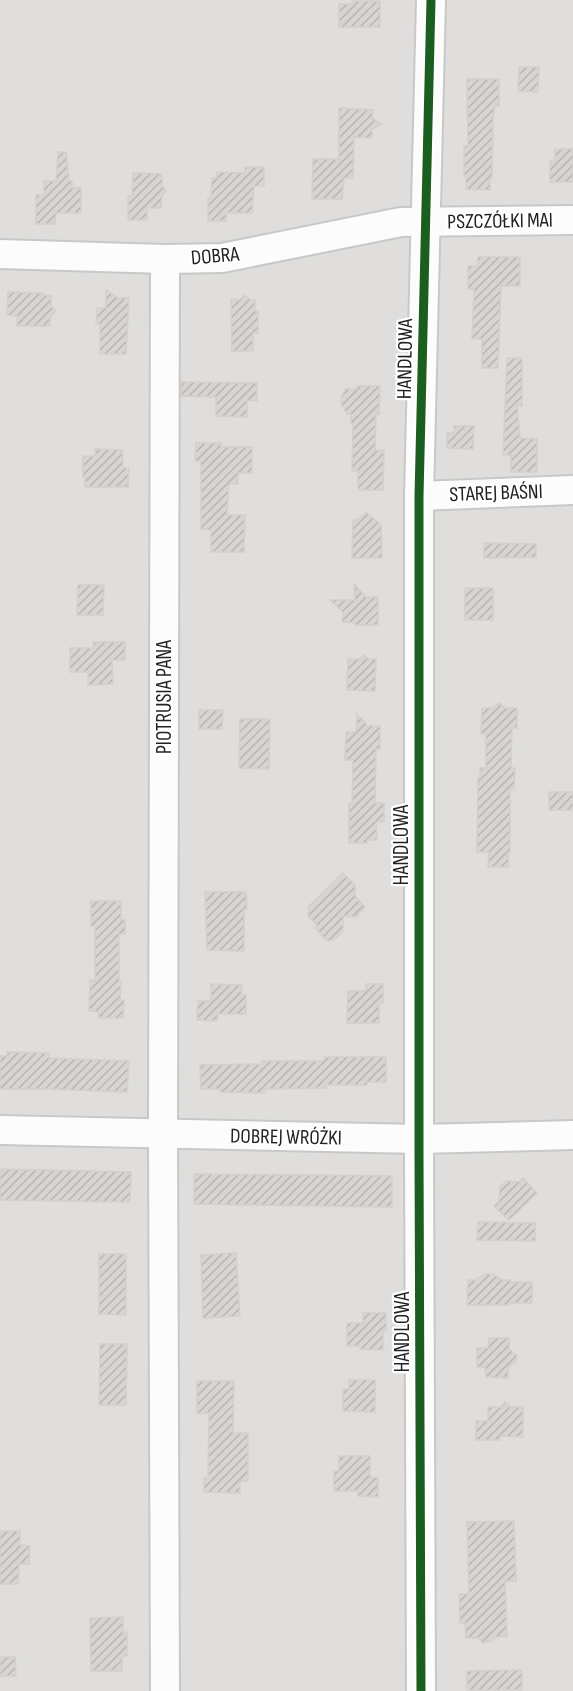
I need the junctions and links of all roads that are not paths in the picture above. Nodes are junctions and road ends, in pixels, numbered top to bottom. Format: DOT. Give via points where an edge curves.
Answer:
graph roads {
  1 [pos="430,0"];
  2 [pos="573,220"];
  3 [pos="426,222"];
  4 [pos="0,254"];
  5 [pos="165,259"];
  6 [pos="573,490"];
  7 [pos="419,495"];
  8 [pos="0,1130"];
  9 [pos="163,1135"];
  10 [pos="573,1135"];
  11 [pos="419,1139"];
  12 [pos="165,1691"];
  13 [pos="422,1691"];
  1 -- 3 [label="street, HANDLOWA"];
  2 -- 3 [label="street, PSZCZÓŁKI MAI"];
  3 -- 5 [label="street, DOBRA" via="396,223 222,258"];
  3 -- 7 [label="street, HANDLOWA"];
  4 -- 5 [label="street, DOBRA"];
  5 -- 9 [label="street, PIOTRUSIA PANA"];
  6 -- 7 [label="street, STAREJ BAŚNI"];
  7 -- 11 [label="street, HANDLOWA"];
  8 -- 9 [label="street, DOBREJ WRÓŻKI"];
  9 -- 11 [label="street, DOBREJ WRÓŻKI"];
  9 -- 12 [label="street, PIOTRUSIA PANA"];
  10 -- 11 [label="street, DOBREJ WRÓŻKI"];
  11 -- 13 [label="street, HANDLOWA"];
}
